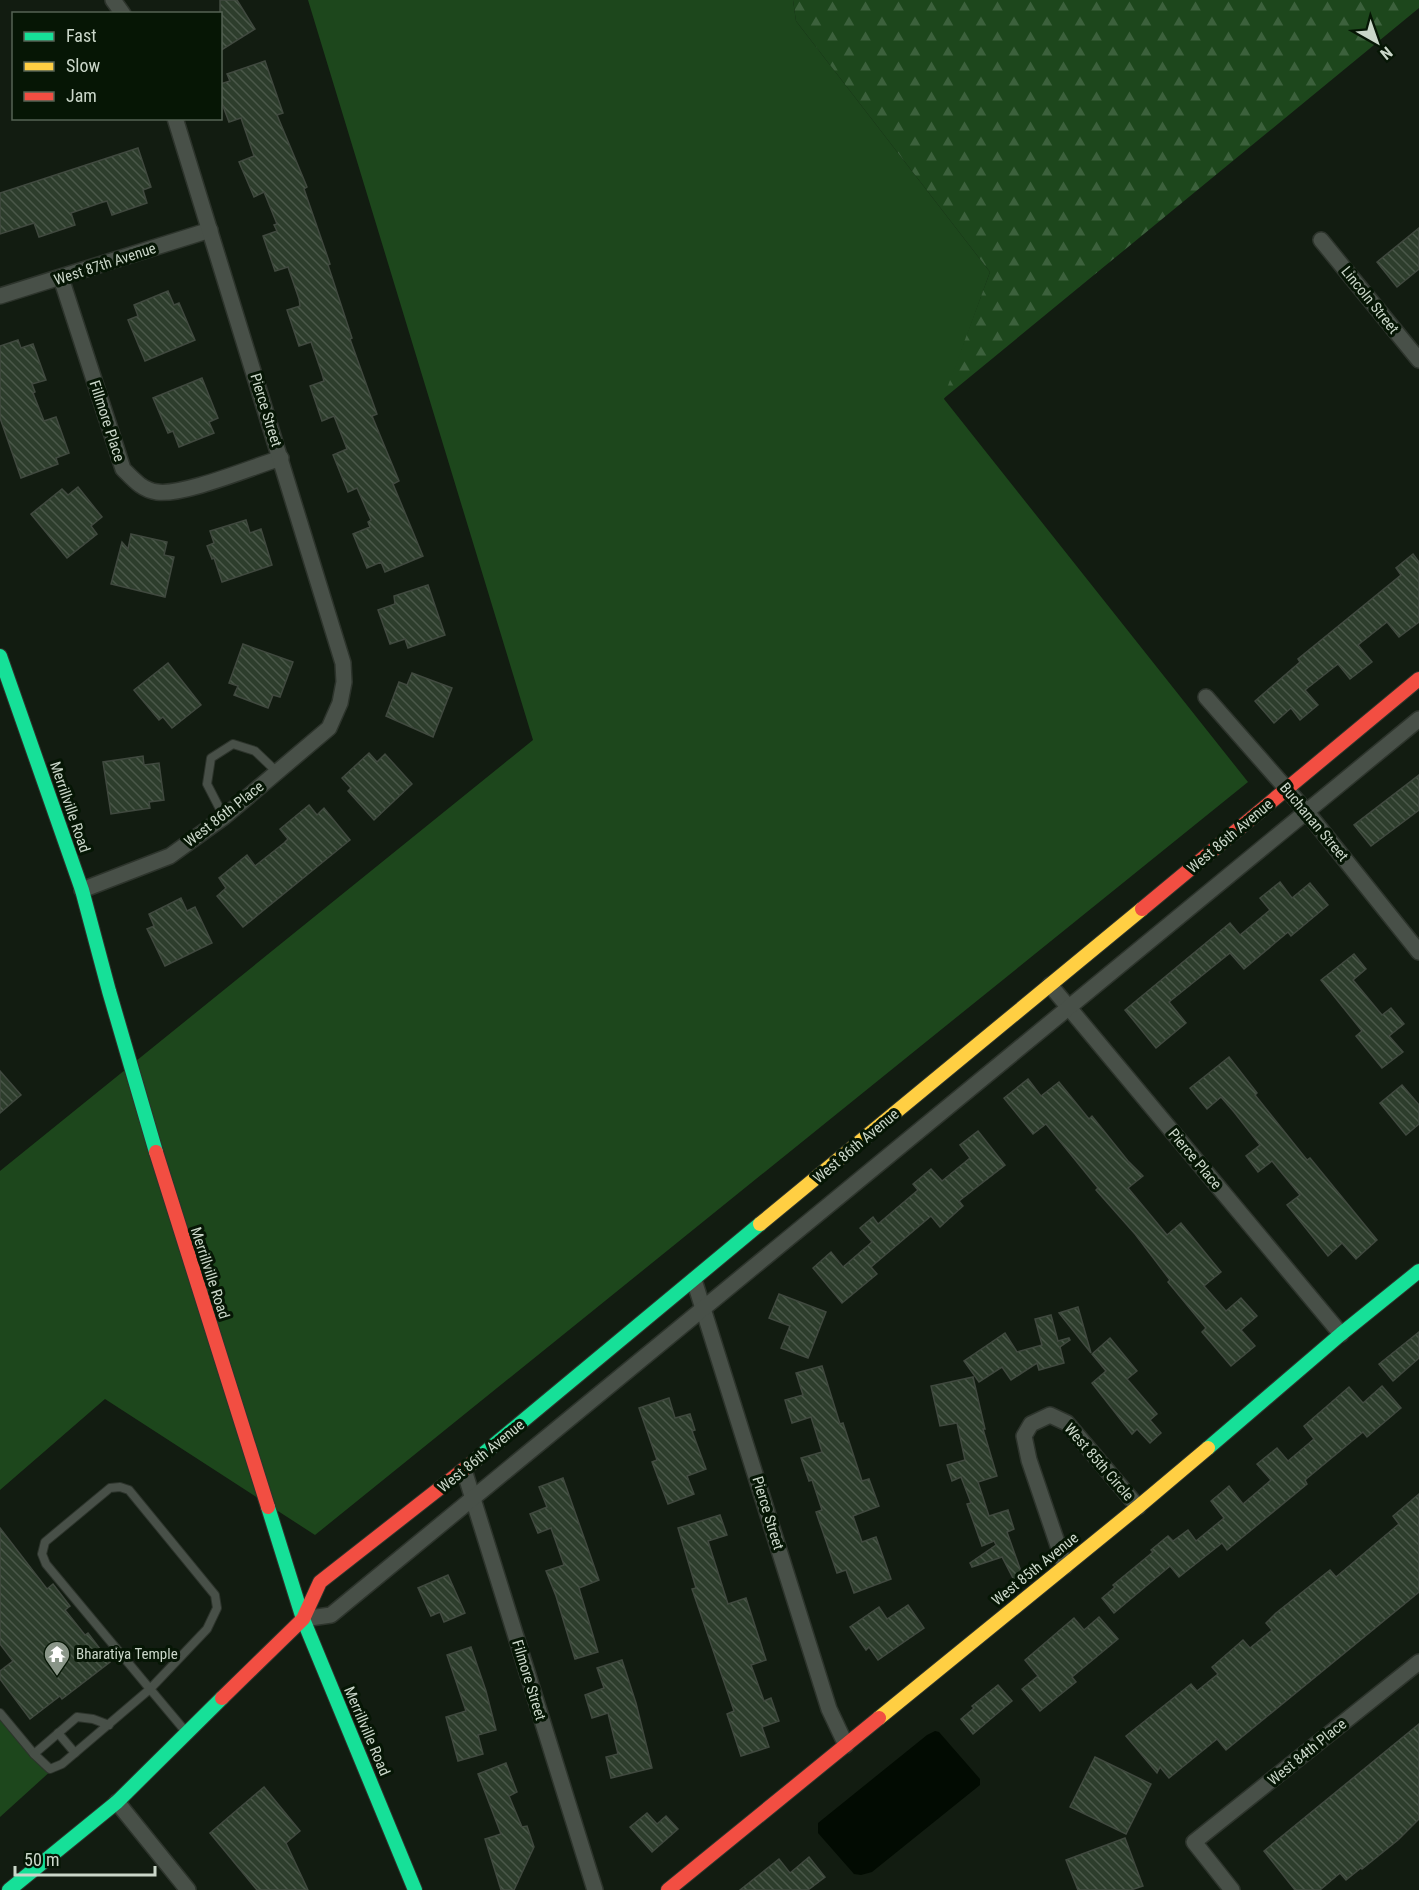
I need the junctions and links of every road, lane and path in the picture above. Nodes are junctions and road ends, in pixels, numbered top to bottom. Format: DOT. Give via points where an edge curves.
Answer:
graph roads {
  1 [pos="176,120"];
  2 [pos="210,230"];
  3 [pos="1321,240"];
  4 [pos="61,278"];
  5 [pos="0,296"];
  6 [pos="1413,341"];
  7 [pos="1419,360"];
  8 [pos="281,458"];
  9 [pos="0,656"];
  10 [pos="1419,679"];
  11 [pos="1206,697"];
  12 [pos="340,703"];
  13 [pos="1419,719"];
  14 [pos="277,772"];
  15 [pos="1287,789"];
  16 [pos="1306,811"];
  17 [pos="224,817"];
  18 [pos="82,890"];
  19 [pos="1419,952"];
  20 [pos="1050,985"];
  21 [pos="1069,1007"];
  22 [pos="1419,1271"];
  23 [pos="694,1280"];
  24 [pos="703,1310"];
  25 [pos="1341,1334"];
  26 [pos="465,1470"];
  27 [pos="472,1499"];
  28 [pos="1138,1507"];
  29 [pos="1065,1566"];
  30 [pos="303,1619"];
  31 [pos="1419,1662"];
  32 [pos="150,1689"];
  33 [pos="0,1713"];
  34 [pos="109,1725"];
  35 [pos="58,1733"];
  36 [pos="186,1733"];
  37 [pos="846,1745"];
  38 [pos="75,1753"];
  39 [pos="34,1754"];
  40 [pos="117,1802"];
  41 [pos="9,1890"];
  42 [pos="188,1890"];
  43 [pos="415,1890"];
  44 [pos="595,1890"];
  45 [pos="668,1890"];
  46 [pos="1232,1890"];
  1 -- 2 [label="street, Pierce Street"];
  2 -- 4 [label="street, West 87th Avenue"];
  2 -- 8 [label="street, Pierce Street"];
  3 -- 6 [label="street, Lincoln Street"];
  4 -- 5 [label="street, West 87th Avenue"];
  4 -- 8 [label="street, Fillmore Place" via="123,469 138,485 155,492 175,493"];
  6 -- 7 [label="street, Lincoln Street"];
  8 -- 12 [label="street, Pierce Street" via="343,663"];
  9 -- 18 [label="street, Merrillville Road"];
  10 -- 15 [label="street, West 86th Avenue"];
  11 -- 15 [label="street, Buchanan Street"];
  12 -- 14 [label="street, West 86th Place" via="329,728"];
  13 -- 16 [label="street, West 86th Avenue"];
  14 -- 17 [label="street, West 86th Place"];
  14 -- 17 [label="lane" via="255,751 233,744 211,758 207,784"];
  15 -- 16 [label="street, Buchanan Street"];
  15 -- 20 [label="street, West 86th Avenue"];
  16 -- 19 [label="street, Buchanan Street"];
  16 -- 21 [label="street, West 86th Avenue"];
  17 -- 18 [label="street, West 86th Place" via="170,856"];
  18 -- 30 [label="street, Merrillville Road" via="171,1202"];
  20 -- 21 [label="street, Pierce Place"];
  20 -- 23 [label="street, West 86th Avenue"];
  21 -- 24 [label="street, West 86th Avenue"];
  21 -- 25 [label="street, Pierce Place"];
  22 -- 25 [label="street, West 85th Avenue"];
  23 -- 24 [label="street, Pierce Street"];
  23 -- 26 [label="street, West 86th Avenue"];
  24 -- 27 [label="street, West 86th Avenue"];
  24 -- 37 [label="street, Pierce Street" via="829,1709"];
  25 -- 28 [label="street, West 85th Avenue"];
  26 -- 27 [label="street, Filmore Street"];
  26 -- 30 [label="street, West 86th Avenue" via="320,1582"];
  27 -- 30 [label="street, West 86th Avenue" via="331,1615"];
  27 -- 44 [label="street, Filmore Street"];
  28 -- 29 [label="street, West 85th Avenue"];
  28 -- 29 [label="street, West 85th Circle" via="1067,1423 1050,1415 1031,1424 1024,1436 1029,1460"];
  29 -- 37 [label="street, West 85th Avenue"];
  30 -- 36 [label="street, West 86th Avenue"];
  30 -- 43 [label="street, Merrillville Road"];
  31 -- 46 [label="street, West 84th Place" via="1194,1842"];
  32 -- 32 [label="lane" via="46,1564 42,1554 45,1542 110,1488 129,1490 215,1595 217,1608 207,1629"];
  32 -- 34 [label="lane"];
  32 -- 36 [label="lane"];
  33 -- 39 [label="lane"];
  34 -- 35 [label="lane" via="77,1717"];
  34 -- 38 [label="lane"];
  35 -- 38 [label="lane"];
  35 -- 39 [label="lane"];
  36 -- 40 [label="street, West 86th Avenue"];
  37 -- 45 [label="street, West 85th Avenue"];
  38 -- 39 [label="lane" via="50,1769"];
  40 -- 41 [label="street, West 86th Avenue"];
  40 -- 42 [label="street"];
}
